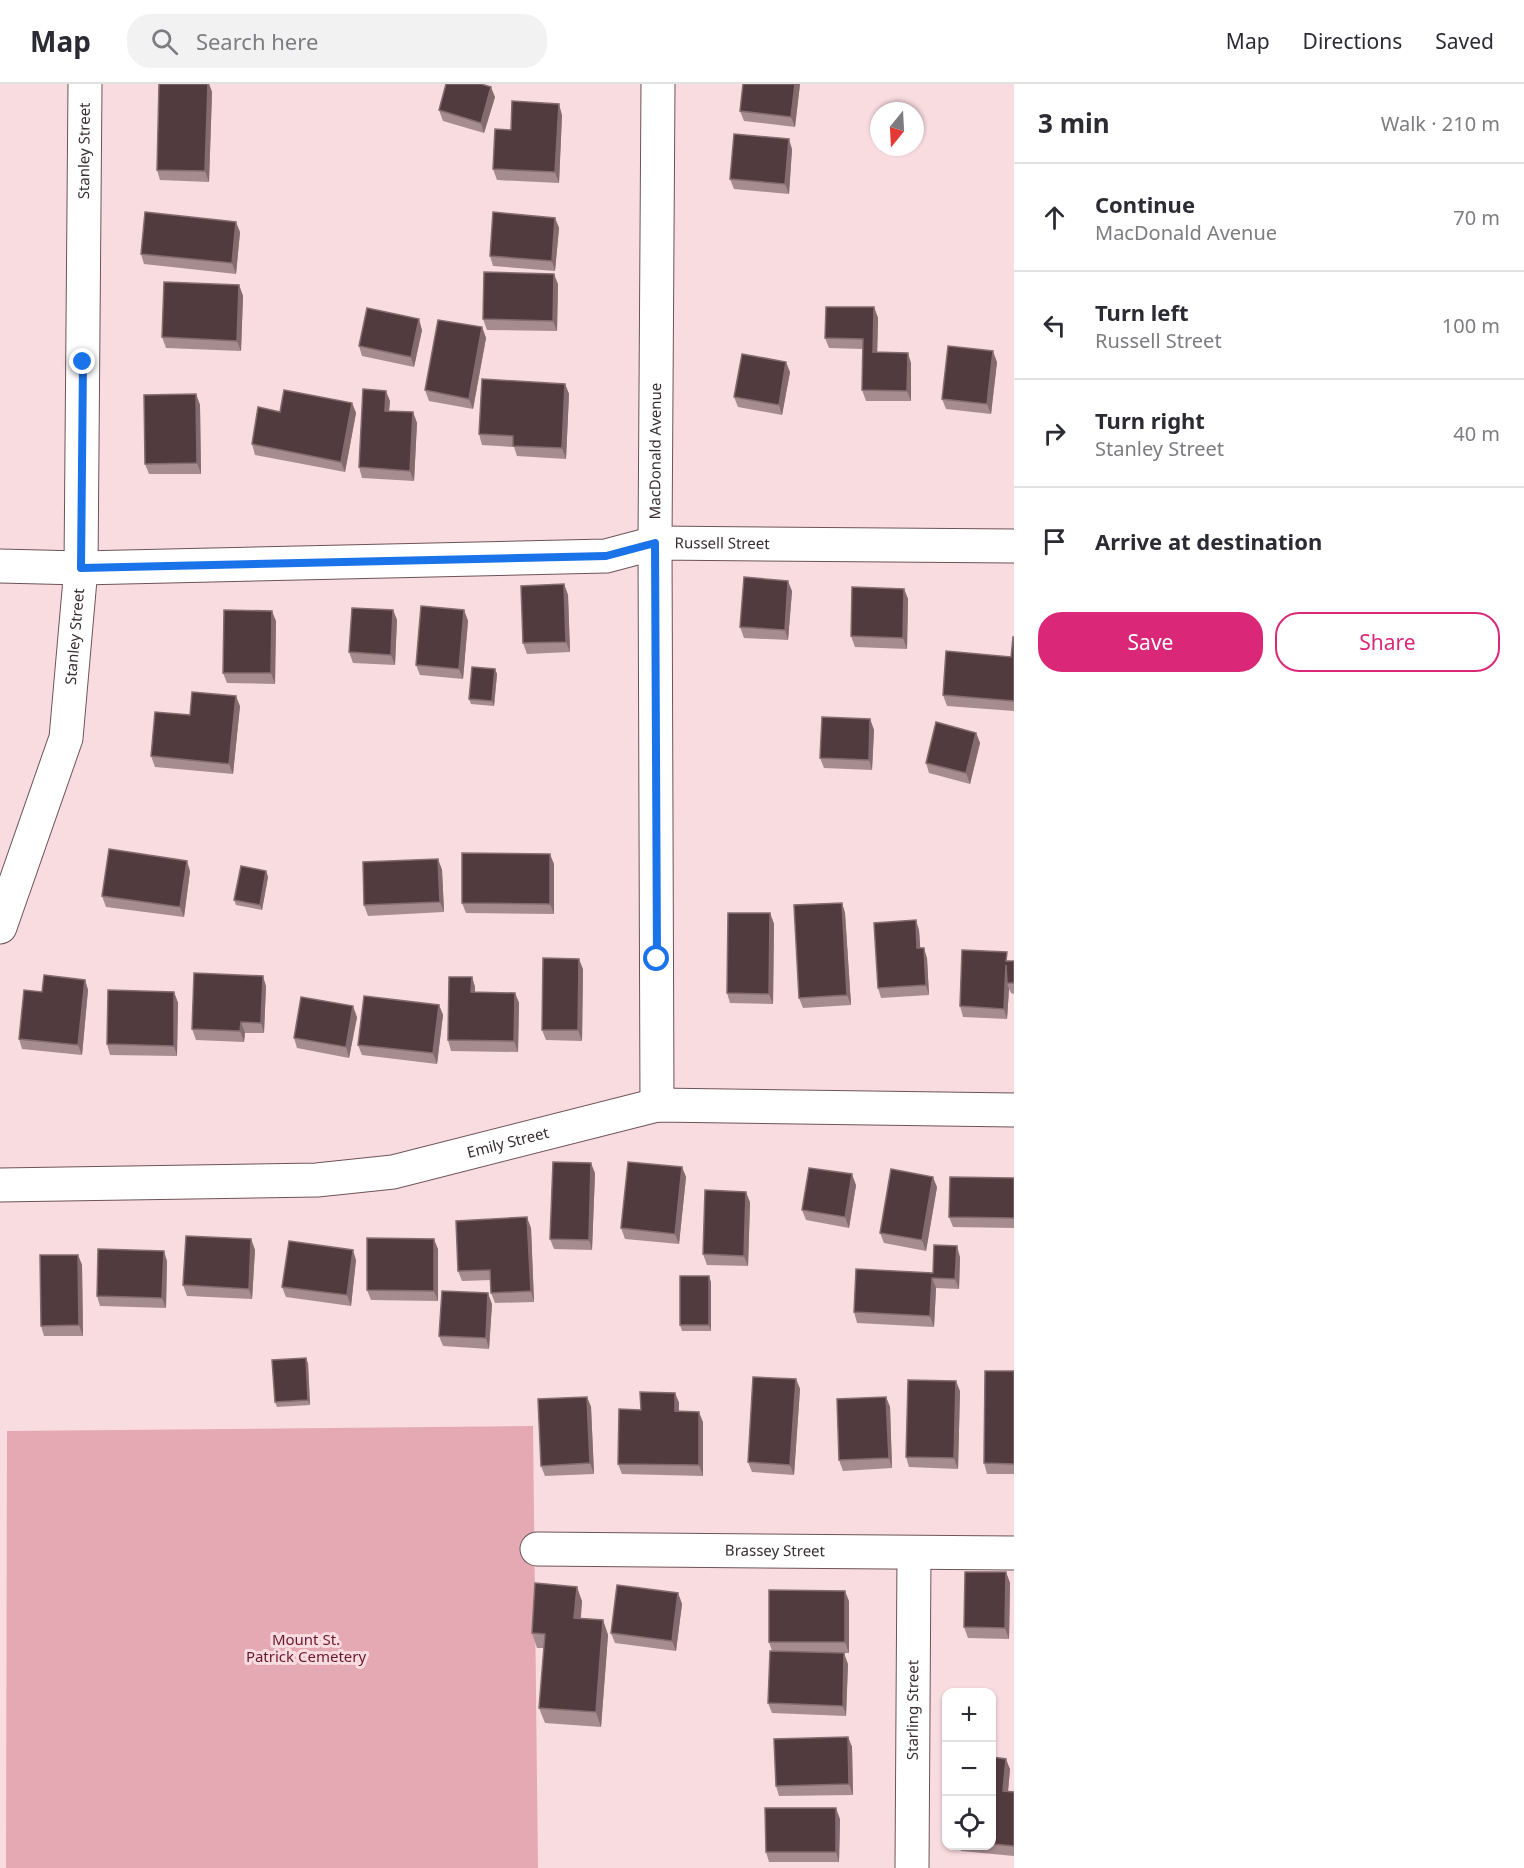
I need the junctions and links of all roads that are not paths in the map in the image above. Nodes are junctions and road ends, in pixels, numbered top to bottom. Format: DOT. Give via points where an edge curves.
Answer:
graph roads {
  1 [pos="85,84"];
  2 [pos="658,84"];
  3 [pos="655,543"];
  4 [pos="1014,546"];
  5 [pos="0,566"];
  6 [pos="81,568"];
  7 [pos="0,927"];
  8 [pos="657,1105"];
  9 [pos="1014,1110"];
  10 [pos="0,1185"];
  11 [pos="537,1549"];
  12 [pos="1014,1553"];
  13 [pos="914,1554"];
  14 [pos="912,1868"];
  1 -- 6 [label="street, Stanley Street"];
  2 -- 3 [label="street, MacDonald Avenue"];
  3 -- 4 [label="street, Russell Street"];
  3 -- 6 [label="street, Russell Street" via="606,556"];
  3 -- 8 [label="street, MacDonald Avenue"];
  5 -- 6 [label="street, Russell Street"];
  6 -- 7 [label="street, Stanley Street" via="66,738"];
  8 -- 9 [label="street, Emily Street"];
  8 -- 10 [label="street, Emily Street" via="393,1172 317,1180"];
  11 -- 13 [label="street, Brassey Street"];
  12 -- 13 [label="street, Brassey Street"];
  13 -- 14 [label="street, Starling Street"];
}
